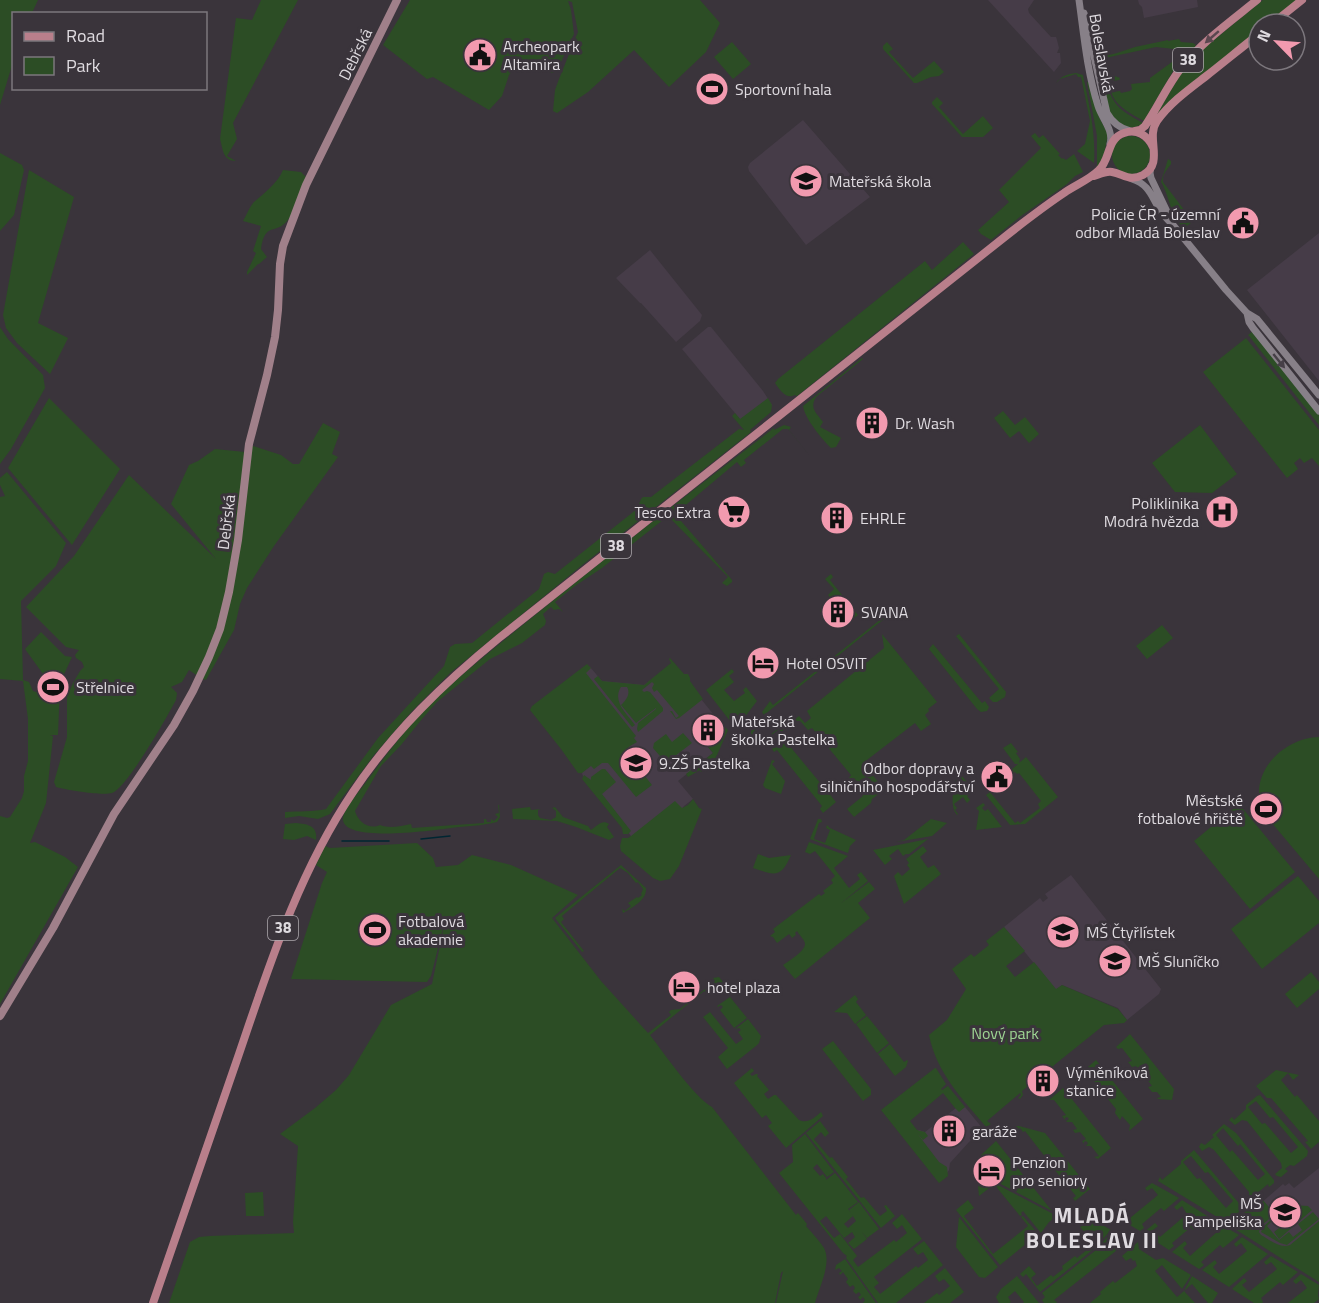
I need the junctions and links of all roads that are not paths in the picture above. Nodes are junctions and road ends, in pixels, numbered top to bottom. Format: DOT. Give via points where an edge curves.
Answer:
graph roads {
  1 [pos="397,0"];
  2 [pos="1080,0"];
  3 [pos="1257,0"];
  4 [pos="1302,0"];
  5 [pos="1287,12"];
  6 [pos="1247,43"];
  7 [pos="1131,131"];
  8 [pos="1154,147"];
  9 [pos="1109,148"];
  10 [pos="1152,166"];
  11 [pos="1119,174"];
  12 [pos="1088,178"];
  13 [pos="1129,178"];
  14 [pos="1173,225"];
  15 [pos="1247,313"];
  16 [pos="1319,395"];
  17 [pos="1319,411"];
  18 [pos="0,1016"];
  19 [pos="153,1303"];
  1 -- 18 [label="main road, Debřská" via="306,185 283,246 275,337 249,444 238,540 220,629 174,725 114,814"];
  2 -- 7 [label="street" via="1105,109 1114,123"];
  2 -- 9 [label="street, Boleslavská" via="1090,80 1111,133"];
  3 -- 7 [label="main road, 38, one-way" via="1189,58 1144,126"];
  4 -- 5 [label="main road"];
  6 -- 8 [label="main road, 38" via="1189,89 1157,121 1152,135"];
  7 -- 8 [label="main road" via="1146,136"];
  7 -- 9 [label="main road, 38" via="1118,135"];
  8 -- 10 [label="main road, 38"];
  9 -- 11 [label="main road" via="1110,165"];
  9 -- 12 [label="main road" via="1106,161"];
  10 -- 13 [label="main road" via="1142,175"];
  10 -- 14 [label="street" via="1151,178"];
  11 -- 12 [label="main road, 38" via="1108,172"];
  11 -- 13 [label="main road, 38"];
  12 -- 19 [label="main road, 38" via="1002,239 500,638 437,692 387,746 332,824 297,895 264,979"];
  13 -- 14 [label="street" via="1149,189"];
  14 -- 15 [label="street"];
  15 -- 16 [label="street" via="1257,319"];
  15 -- 17 [label="street, one-way" via="1253,328"];
}
